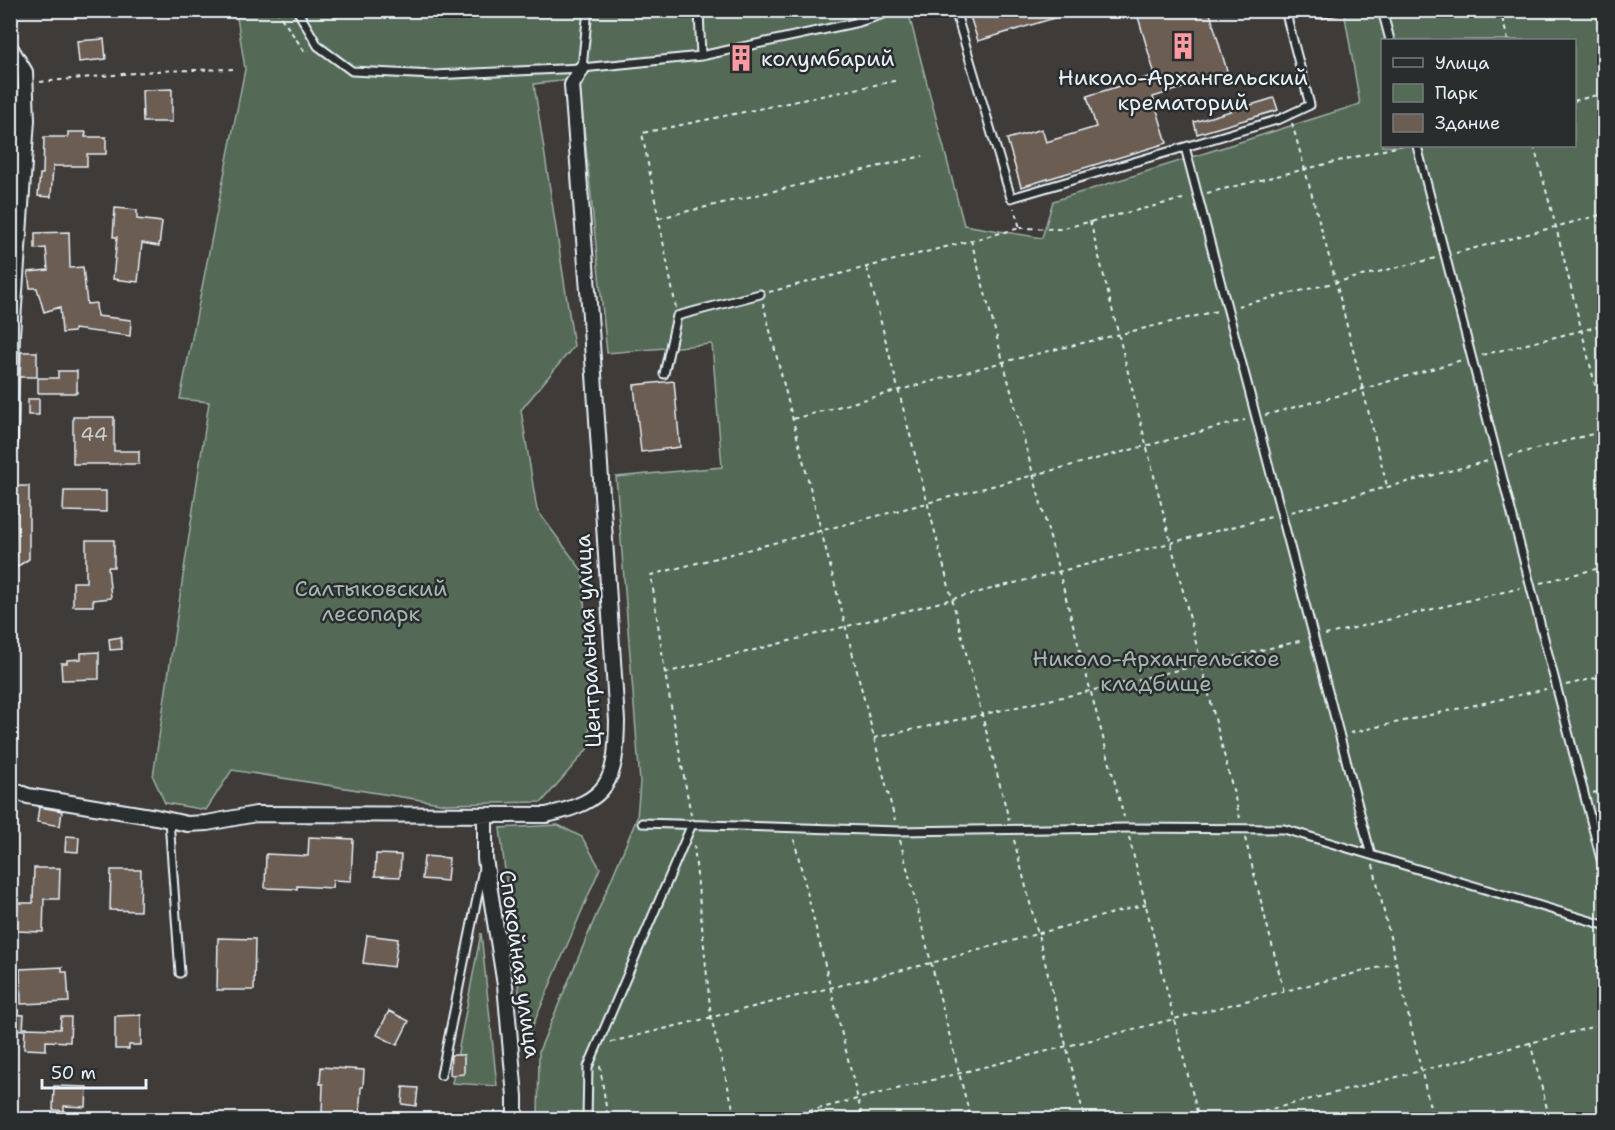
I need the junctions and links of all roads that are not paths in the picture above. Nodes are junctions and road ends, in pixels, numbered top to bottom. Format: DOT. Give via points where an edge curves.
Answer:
graph roads {
  1 [pos="297,10"];
  2 [pos="588,10"];
  3 [pos="699,10"];
  4 [pos="856,10"];
  5 [pos="896,10"];
  6 [pos="955,10"];
  7 [pos="1285,10"];
  8 [pos="1318,10"];
  9 [pos="1339,10"];
  10 [pos="1382,10"];
  11 [pos="1601,10"];
  12 [pos="1605,16"];
  13 [pos="859,22"];
  14 [pos="1390,39"];
  15 [pos="10,46"];
  16 [pos="701,56"];
  17 [pos="582,68"];
  18 [pos="1185,147"];
  19 [pos="1417,147"];
  20 [pos="760,294"];
  21 [pos="664,374"];
  22 [pos="11,407"];
  23 [pos="10,442"];
  24 [pos="10,789"];
  25 [pos="485,815"];
  26 [pos="169,820"];
  27 [pos="642,823"];
  28 [pos="692,824"];
  29 [pos="1371,855"];
  30 [pos="485,859"];
  31 [pos="1605,870"];
  32 [pos="1605,925"];
  33 [pos="180,973"];
  34 [pos="441,1075"];
  35 [pos="515,1119"];
  36 [pos="587,1119"];
  1 -- 17 [label="lane" via="318,46 352,71 434,75"];
  2 -- 17 [label="lane"];
  3 -- 16 [label="lane"];
  4 -- 13 [label="lane"];
  5 -- 13 [label="lane"];
  6 -- 18 [label="lane" via="1011,198"];
  7 -- 18 [label="lane" via="1310,105 1280,119"];
  8 -- 9 [label="lane" via="1319,14"];
  10 -- 14 [label="lane"];
  11 -- 12 [label="lane"];
  13 -- 16 [label="lane"];
  15 -- 22 [label="street" via="25,72 27,120 12,334"];
  16 -- 17 [label="lane"];
  17 -- 25 [label="street, Центральная улица" via="572,85 616,749 611,773 590,801 546,815"];
  18 -- 29 [label="lane"];
  19 -- 31 [label="lane"];
  20 -- 21 [label="lane" via="677,316"];
  22 -- 23 [label="street"];
  24 -- 26 [label="street, Центральная улица" via="28,796"];
  25 -- 26 [label="street, Центральная улица" via="256,814 207,823"];
  25 -- 30 [label="street, Спокойная улица"];
  26 -- 33 [label="lane"];
  27 -- 28 [label="lane"];
  28 -- 29 [label="lane" via="898,831 1284,829"];
  28 -- 36 [label="lane" via="588,1067"];
  29 -- 32 [label="lane"];
  30 -- 34 [label="lane"];
  30 -- 35 [label="street, Спокойная улица" via="505,985"];
}
